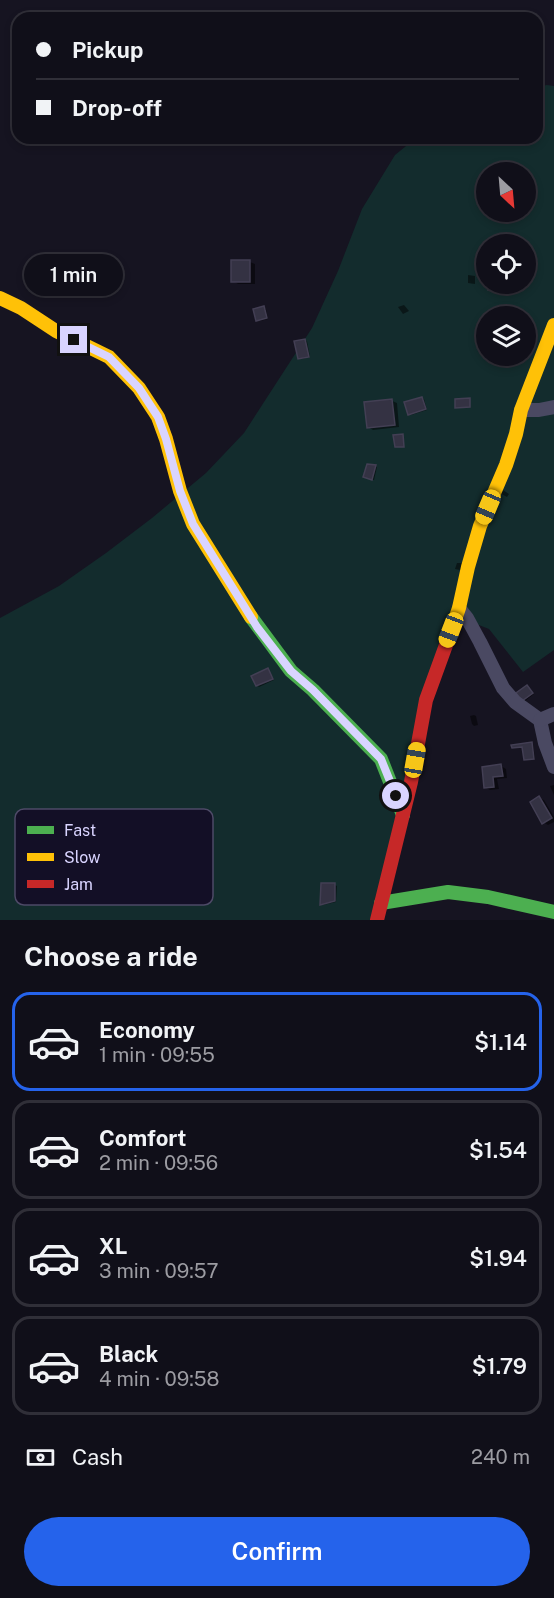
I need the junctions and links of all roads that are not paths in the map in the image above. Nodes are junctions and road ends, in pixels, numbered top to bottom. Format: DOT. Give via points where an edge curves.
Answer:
graph roads {
  1 [pos="0,298"];
  2 [pos="554,325"];
  3 [pos="554,407"];
  4 [pos="521,410"];
  5 [pos="459,608"];
  6 [pos="554,714"];
  7 [pos="540,720"];
  8 [pos="554,767"];
  9 [pos="403,814"];
  10 [pos="381,903"];
  11 [pos="554,912"];
  12 [pos="377,920"];
  1 -- 9 [label="street" via="109,357 139,388 158,417 193,524 257,627 291,671 381,759"];
  2 -- 4 [label="street"];
  3 -- 4 [label="street"];
  4 -- 5 [label="street" via="506,465 480,526"];
  5 -- 7 [label="street" via="503,688 514,702"];
  5 -- 9 [label="street" via="426,700"];
  6 -- 7 [label="street"];
  7 -- 8 [label="street"];
  9 -- 10 [label="street"];
  10 -- 11 [label="street" via="448,892"];
  10 -- 12 [label="street"];
}
